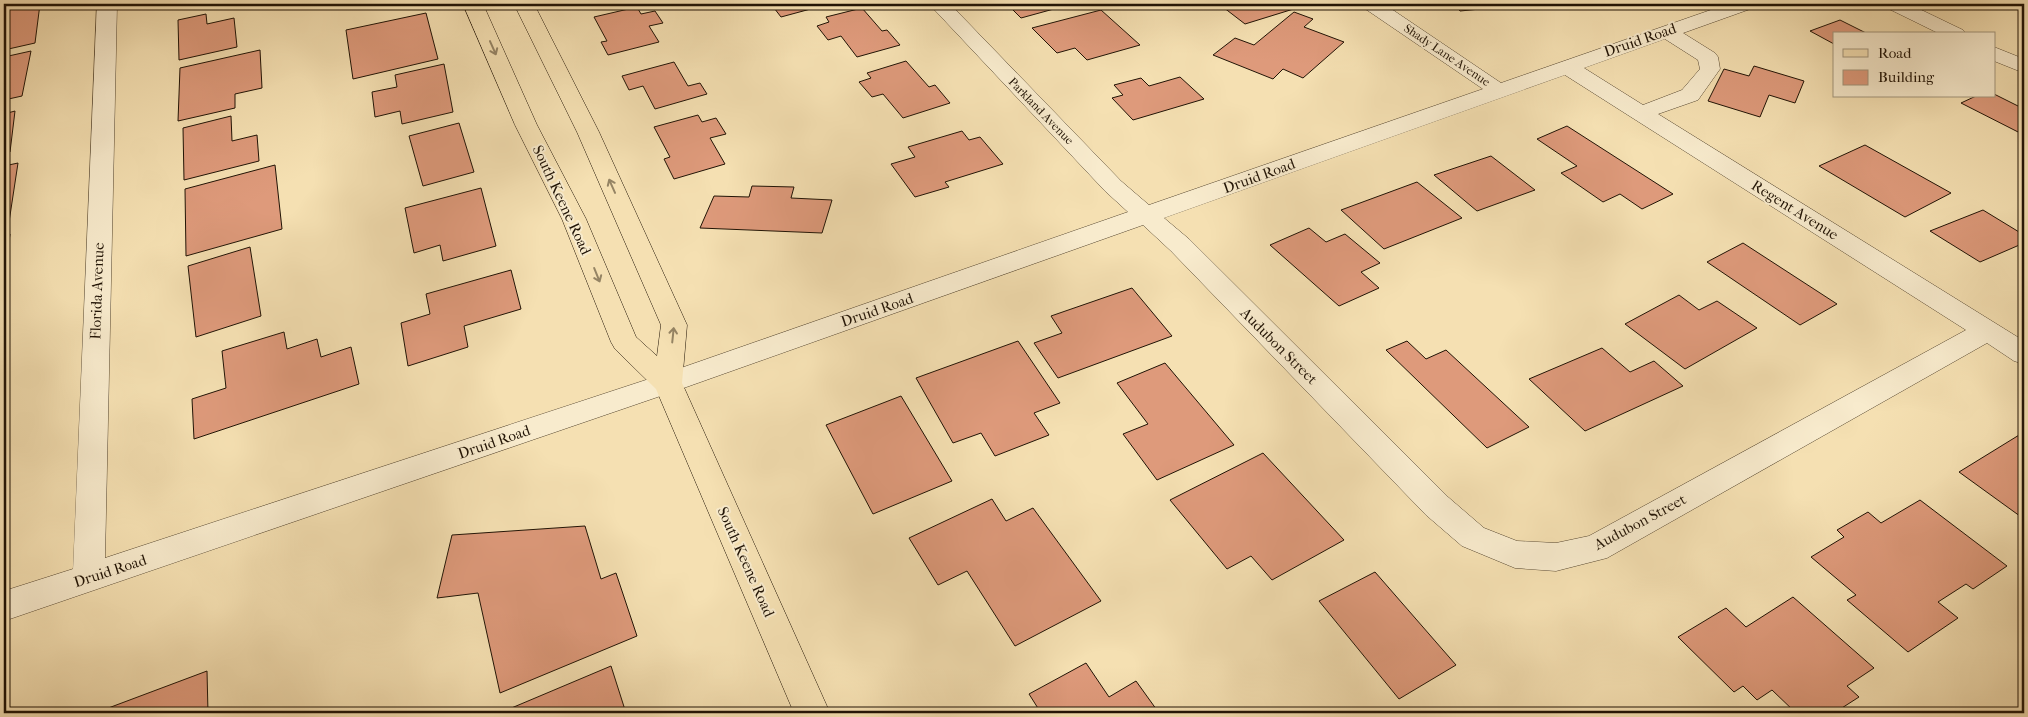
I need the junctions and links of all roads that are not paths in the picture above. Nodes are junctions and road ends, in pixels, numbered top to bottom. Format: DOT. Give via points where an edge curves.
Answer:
graph roads {
  1 [pos="107,4"];
  2 [pos="473,4"];
  3 [pos="524,4"];
  4 [pos="939,4"];
  5 [pos="1370,4"];
  6 [pos="1746,4"];
  7 [pos="1894,4"];
  8 [pos="1666,31"];
  9 [pos="1952,32"];
  10 [pos="1996,54"];
  11 [pos="1566,66"];
  12 [pos="2024,67"];
  13 [pos="1498,90"];
  14 [pos="1641,113"];
  15 [pos="1146,216"];
  16 [pos="1988,331"];
  17 [pos="2024,354"];
  18 [pos="668,383"];
  19 [pos="89,578"];
  20 [pos="4,606"];
  21 [pos="812,713"];
  1 -- 19 [label="street, Florida Avenue"];
  2 -- 18 [label="main road, South Keene Road, one-way" via="526,124 574,219 624,342"];
  18 -- 3 [label="main road, South Keene Road, one-way" via="674,325 588,132"];
  4 -- 15 [label="street, Parkland Avenue" via="1112,186"];
  5 -- 13 [label="street, Shady Lane Avenue"];
  6 -- 8 [label="street, Druid Road"];
  7 -- 9 [label="street"];
  8 -- 11 [label="street, Druid Road"];
  8 -- 14 [label="street" via="1708,57 1710,69 1690,95"];
  10 -- 12 [label="street"];
  11 -- 13 [label="street, Druid Road"];
  11 -- 14 [label="street, Regent Avenue"];
  13 -- 15 [label="street, Druid Road"];
  14 -- 16 [label="street, Regent Avenue"];
  15 -- 16 [label="street, Audubon Street" via="1180,245 1437,506 1473,537 1515,554 1556,557 1596,548"];
  15 -- 18 [label="street, Druid Road"];
  16 -- 17 [label="street, Regent Avenue"];
  18 -- 19 [label="street, Druid Road"];
  18 -- 21 [label="main road, South Keene Road"];
  19 -- 20 [label="street, Druid Road"];
}
